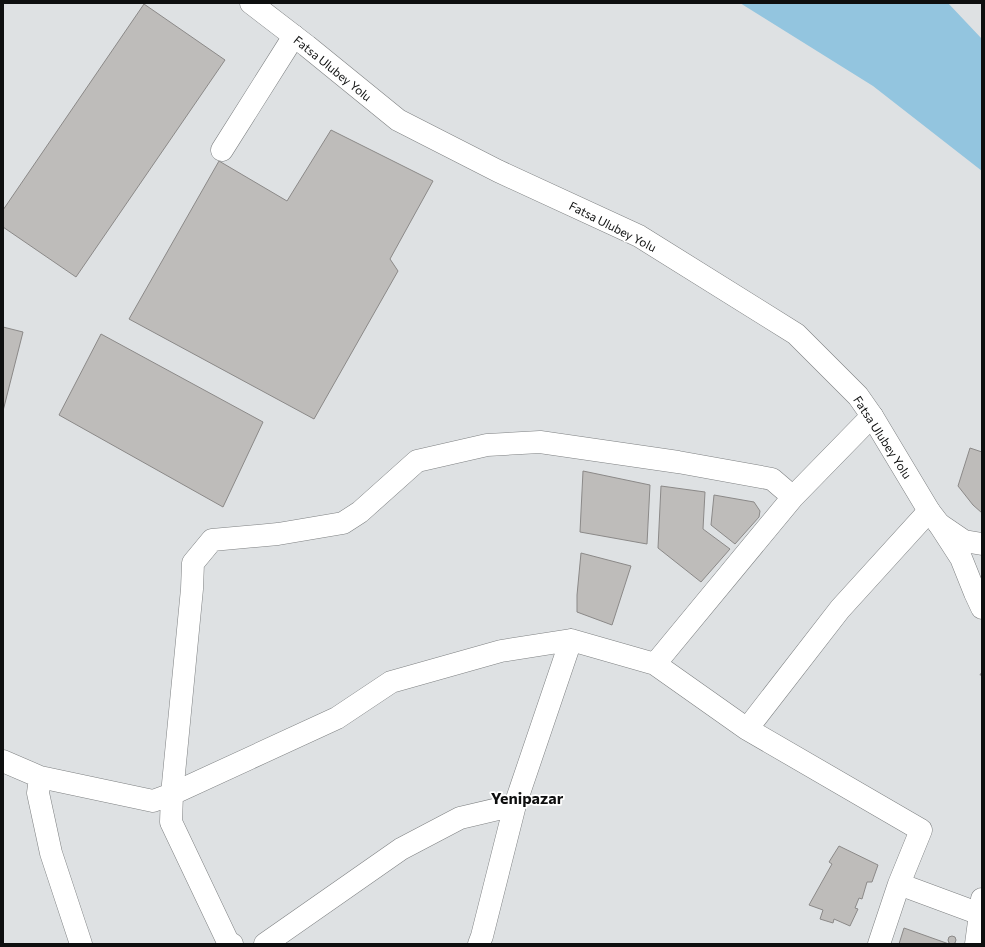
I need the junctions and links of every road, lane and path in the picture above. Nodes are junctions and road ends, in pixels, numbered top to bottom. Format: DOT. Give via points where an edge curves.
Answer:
graph roads {
  1 [pos="251,3"];
  2 [pos="294,36"];
  3 [pos="222,150"];
  4 [pos="872,416"];
  5 [pos="793,497"];
  6 [pos="934,518"];
  7 [pos="973,542"];
  8 [pos="982,557"];
  9 [pos="982,608"];
  10 [pos="571,640"];
  11 [pos="655,664"];
  12 [pos="747,729"];
  13 [pos="3,761"];
  14 [pos="40,777"];
  15 [pos="172,794"];
  16 [pos="515,805"];
  17 [pos="899,884"];
  18 [pos="981,906"];
  19 [pos="81,944"];
  20 [pos="232,944"];
  21 [pos="265,944"];
  22 [pos="478,944"];
  23 [pos="879,944"];
  24 [pos="976,944"];
  1 -- 2 [label="main road, Fatsa Ulubey Yolu"];
  2 -- 3 [label="main road"];
  2 -- 4 [label="main road, Fatsa Ulubey Yolu" via="398,120 498,171 639,236 796,334 858,396"];
  4 -- 5 [label="main road"];
  4 -- 6 [label="main road, Fatsa Ulubey Yolu"];
  5 -- 11 [label="main road"];
  5 -- 15 [label="main road" via="772,479 678,462 540,442 487,445 417,461 360,512 343,523 278,534 212,540 193,563"];
  6 -- 7 [label="main road"];
  6 -- 9 [label="main road, Fatsa Ulubey Yolu" via="960,558"];
  6 -- 12 [label="main road" via="840,609"];
  7 -- 8 [label="main road"];
  10 -- 11 [label="main road"];
  10 -- 15 [label="main road" via="501,651 391,682 337,718"];
  10 -- 16 [label="main road"];
  11 -- 12 [label="main road"];
  12 -- 17 [label="main road" via="921,830"];
  13 -- 14 [label="main road"];
  14 -- 15 [label="main road" via="153,801"];
  14 -- 19 [label="main road" via="38,793 51,853"];
  15 -- 20 [label="main road" via="171,822 228,942"];
  16 -- 21 [label="main road" via="460,818 401,849"];
  16 -- 22 [label="main road"];
  17 -- 18 [label="main road"];
  17 -- 23 [label="main road"];
  18 -- 24 [label="main road"];
}
